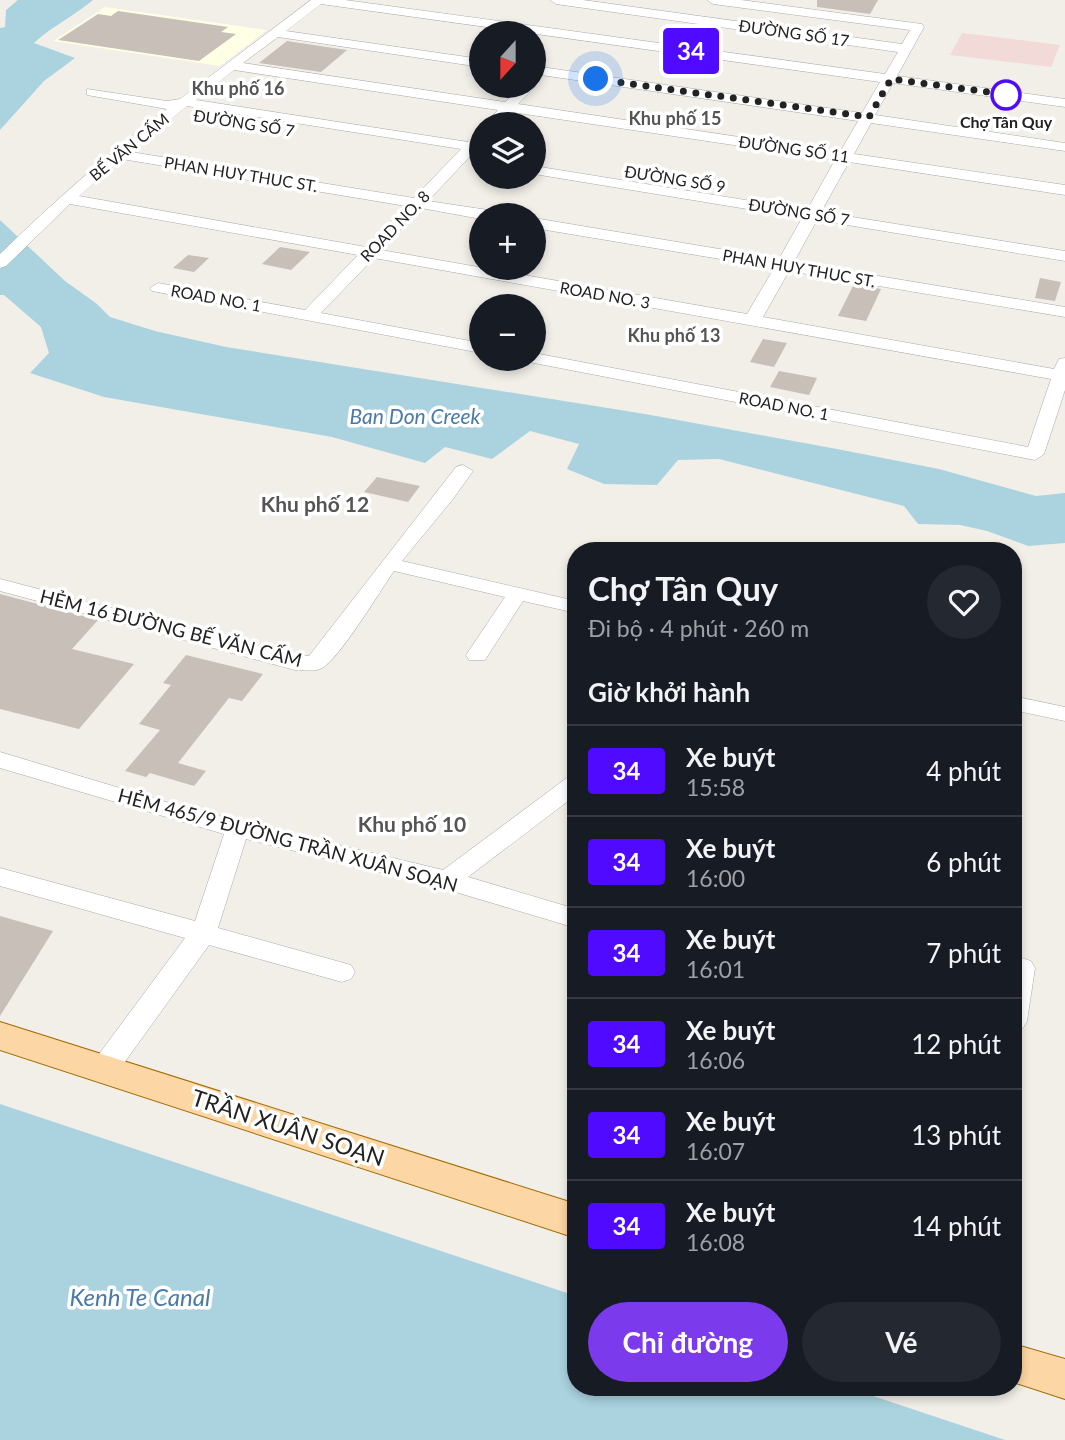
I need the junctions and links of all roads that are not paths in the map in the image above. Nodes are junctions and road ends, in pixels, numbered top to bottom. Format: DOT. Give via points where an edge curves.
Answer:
graph roads {
  1 [pos="318,0"];
  2 [pos="556,0"];
  3 [pos="713,0"];
  4 [pos="607,3"];
  5 [pos="276,33"];
  6 [pos="574,36"];
  7 [pos="907,49"];
  8 [pos="469,61"];
  9 [pos="546,65"];
  10 [pos="233,66"];
  11 [pos="546,67"];
  12 [pos="891,79"];
  13 [pos="92,92"];
  14 [pos="517,98"];
  15 [pos="1065,103"];
  16 [pos="175,107"];
  17 [pos="508,107"];
  18 [pos="503,112"];
  19 [pos="869,117"];
  20 [pos="469,146"];
  21 [pos="1065,147"];
  22 [pos="469,151"];
  23 [pos="118,154"];
  24 [pos="846,156"];
  25 [pos="546,158"];
  26 [pos="546,172"];
  27 [pos="1065,190"];
  28 [pos="67,199"];
  29 [pos="418,203"];
  30 [pos="816,208"];
  31 [pos="469,212"];
  32 [pos="546,225"];
  33 [pos="1065,241"];
  34 [pos="371,253"];
  35 [pos="1065,256"];
  36 [pos="0,263"];
  37 [pos="782,265"];
  38 [pos="158,288"];
  39 [pos="1065,312"];
  40 [pos="309,316"];
  41 [pos="752,321"];
  42 [pos="469,346"];
  43 [pos="546,360"];
  44 [pos="1063,369"];
  45 [pos="1035,454"];
  46 [pos="463,471"];
  47 [pos="389,564"];
  48 [pos="0,585"];
  49 [pos="517,594"];
  50 [pos="567,605"];
  51 [pos="477,654"];
  52 [pos="1022,705"];
  53 [pos="1065,714"];
  54 [pos="0,760"];
  55 [pos="567,790"];
  56 [pos="237,827"];
  57 [pos="0,877"];
  58 [pos="447,880"];
  59 [pos="567,916"];
  60 [pos="204,932"];
  61 [pos="342,972"];
  62 [pos="0,1035"];
  63 [pos="104,1069"];
  64 [pos="567,1218"];
  65 [pos="1022,1366"];
  66 [pos="1065,1379"];
  1 -- 5 [label="street, BẾ VĂN CẤM"];
  1 -- 6 [label="street"];
  2 -- 4 [label="street, ĐƯỜNG SỐ 17"];
  3 -- 7 [label="street" via="919,27"];
  4 -- 6 [label="street"];
  4 -- 7 [label="street, ĐƯỜNG SỐ 17"];
  5 -- 8 [label="street"];
  5 -- 10 [label="street, BẾ VĂN CẤM"];
  6 -- 9 [label="street"];
  6 -- 12 [label="street"];
  7 -- 12 [label="street"];
  10 -- 16 [label="street, BẾ VĂN CẤM"];
  10 -- 17 [label="street, ĐƯỜNG SỐ 11"];
  11 -- 19 [label="street"];
  12 -- 15 [label="street"];
  12 -- 19 [label="street"];
  13 -- 16 [label="street"];
  14 -- 17 [label="street"];
  16 -- 20 [label="street, ĐƯỜNG SỐ 7"];
  16 -- 23 [label="street, BẾ VĂN CẤM"];
  17 -- 18 [label="street"];
  17 -- 24 [label="street, ĐƯỜNG SỐ 11"];
  19 -- 21 [label="street"];
  19 -- 24 [label="street"];
  22 -- 29 [label="street, ROAD NO. 8"];
  23 -- 28 [label="street, BẾ VĂN CẤM"];
  23 -- 29 [label="street, PHAN HUY THUC ST."];
  24 -- 27 [label="street, ĐƯỜNG SỐ 11"];
  24 -- 30 [label="street"];
  25 -- 30 [label="street, ĐƯỜNG SỐ 9"];
  26 -- 30 [label="street, ĐƯỜNG SỐ 7"];
  28 -- 34 [label="street, ROAD NO. 3"];
  28 -- 36 [label="street, BẾ VĂN CẤM"];
  29 -- 31 [label="street, PHAN HUY THUC ST."];
  29 -- 34 [label="street, ROAD NO. 8"];
  30 -- 33 [label="street, ĐƯỜNG SỐ 9"];
  30 -- 35 [label="street, ĐƯỜNG SỐ 7"];
  30 -- 37 [label="street"];
  32 -- 37 [label="street, PHAN HUY THUC ST."];
  34 -- 40 [label="street, ROAD NO. 8"];
  34 -- 41 [label="street, ROAD NO. 3"];
  37 -- 39 [label="street, PHAN HUY THUC ST."];
  37 -- 41 [label="street"];
  38 -- 40 [label="street, ROAD NO. 1"];
  40 -- 42 [label="street, ROAD NO. 1"];
  41 -- 44 [label="street, ROAD NO. 3"];
  43 -- 45 [label="street, ROAD NO. 1"];
  44 -- 45 [label="street"];
  46 -- 47 [label="street, HẺM 16 ĐƯỜNG BẾ VĂN CẤM"];
  47 -- 48 [label="street, HẺM 16 ĐƯỜNG BẾ VĂN CẤM" via="315,663 295,663"];
  47 -- 49 [label="street"];
  49 -- 50 [label="street"];
  49 -- 51 [label="street"];
  52 -- 53 [label="street"];
  54 -- 56 [label="street, HẺM 465/9 ĐƯỜNG TRẦN XUÂN SOẠN" via="184,816"];
  55 -- 58 [label="street"];
  56 -- 58 [label="street, HẺM 465/9 ĐƯỜNG TRẦN XUÂN SOẠN"];
  56 -- 60 [label="street"];
  57 -- 60 [label="street"];
  58 -- 59 [label="street, HẺM 465/9 ĐƯỜNG TRẦN XUÂN SOẠN"];
  60 -- 61 [label="street"];
  60 -- 63 [label="street"];
  62 -- 63 [label="main road, TRẦN XUÂN SOẠN"];
  63 -- 64 [label="main road, TRẦN XUÂN SOẠN"];
  65 -- 66 [label="main road"];
}
